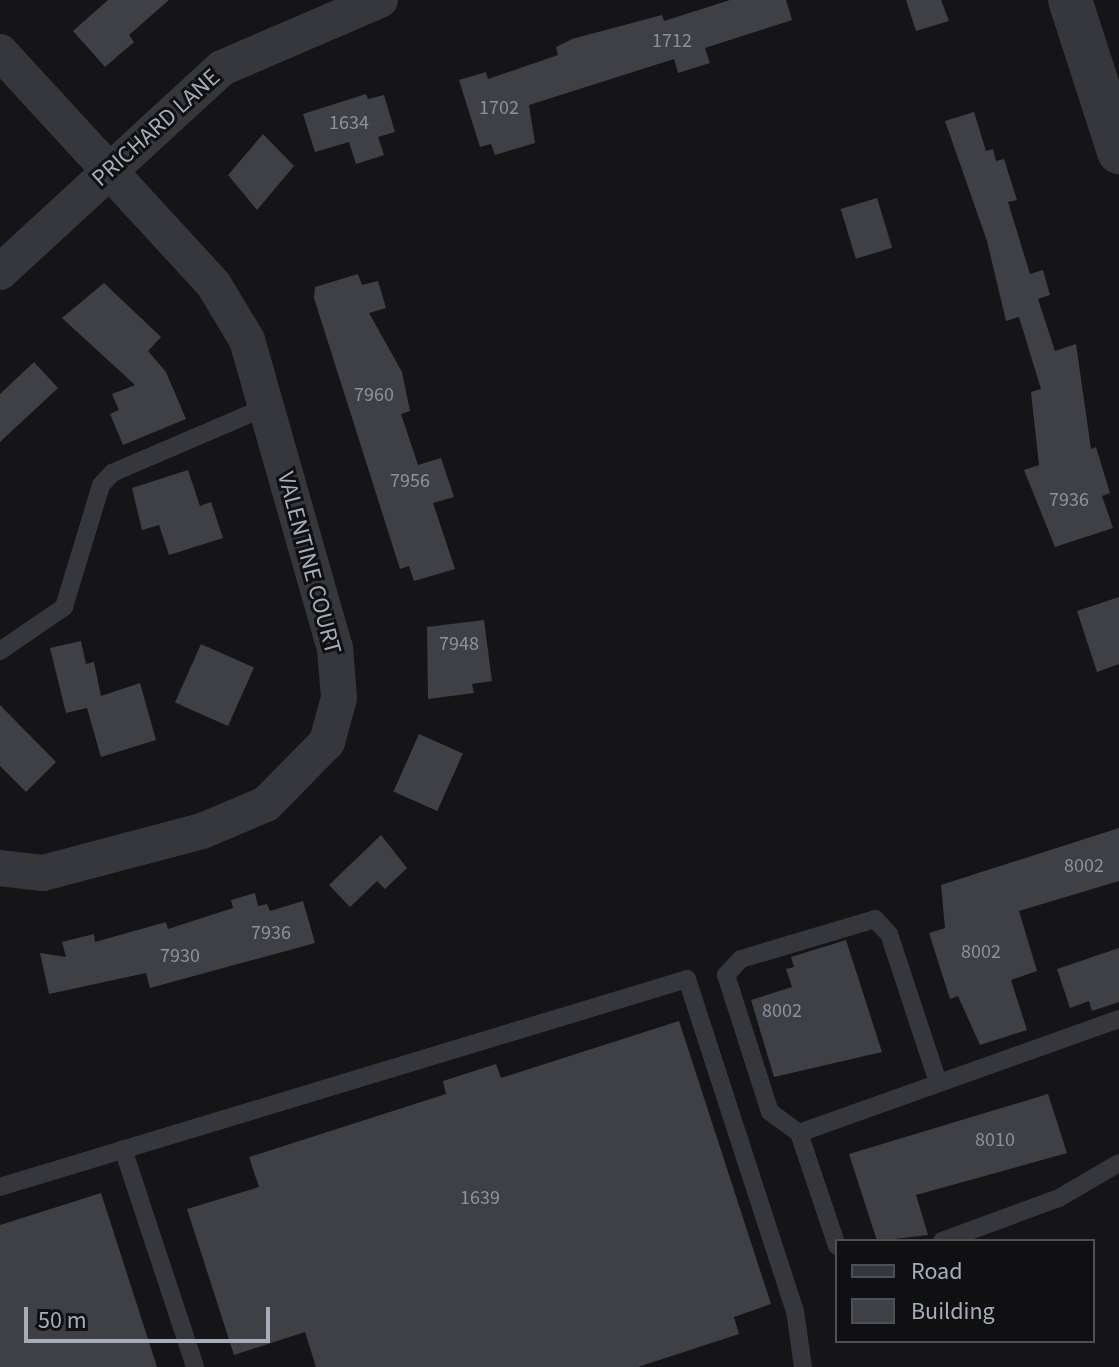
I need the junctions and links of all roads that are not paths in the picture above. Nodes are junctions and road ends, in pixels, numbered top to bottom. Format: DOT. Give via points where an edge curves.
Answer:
graph roads {
  1 [pos="1070,0"];
  2 [pos="367,2"];
  3 [pos="0,52"];
  4 [pos="1119,152"];
  5 [pos="108,170"];
  6 [pos="0,272"];
  7 [pos="266,407"];
  8 [pos="0,651"];
  9 [pos="0,868"];
  10 [pos="1119,1019"];
  11 [pos="937,1079"];
  12 [pos="799,1133"];
  13 [pos="123,1149"];
  14 [pos="1119,1163"];
  15 [pos="0,1187"];
  16 [pos="947,1239"];
  17 [pos="835,1240"];
  18 [pos="195,1367"];
  19 [pos="803,1367"];
  1 -- 4 [label="street"];
  2 -- 5 [label="street, PRICHARD LANE" via="222,68"];
  3 -- 5 [label="street, VALENTINE COURT"];
  5 -- 6 [label="street, PRICHARD LANE"];
  5 -- 7 [label="street, VALENTINE COURT" via="214,285 247,340"];
  7 -- 8 [label="lane" via="112,473 101,485 64,607"];
  7 -- 9 [label="street, VALENTINE COURT" via="335,648 339,698 327,742 266,804 202,831 43,873"];
  10 -- 11 [label="lane"];
  11 -- 12 [label="lane"];
  11 -- 12 [label="lane" via="889,934 875,919 741,959 726,975 770,1112"];
  12 -- 17 [label="lane"];
  13 -- 15 [label="lane"];
  13 -- 18 [label="lane"];
  13 -- 19 [label="lane" via="687,979 795,1311"];
  14 -- 16 [label="lane" via="1059,1198"];
}
